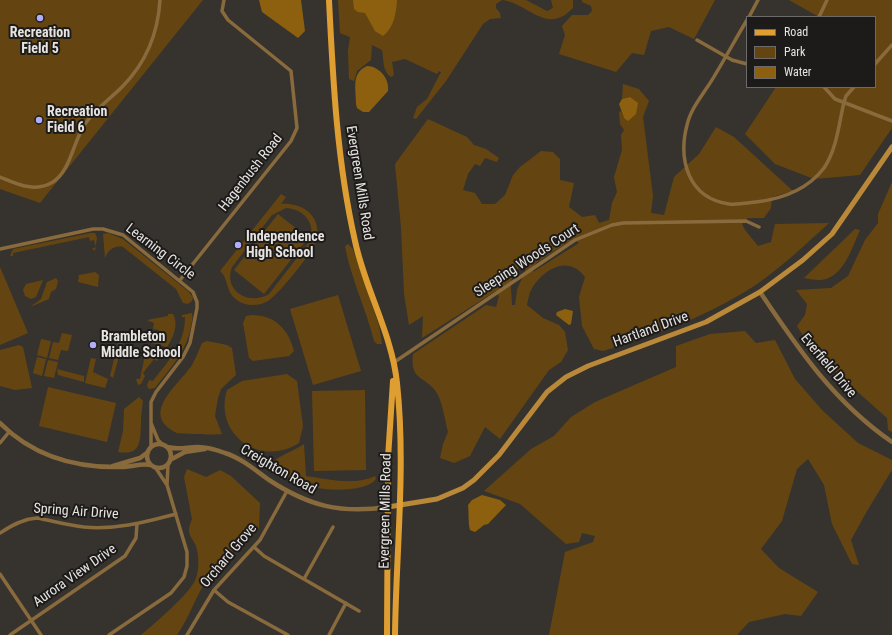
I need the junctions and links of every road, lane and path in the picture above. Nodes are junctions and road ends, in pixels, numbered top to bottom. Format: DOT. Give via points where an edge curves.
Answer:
graph roads {
  1 [pos="160,0"];
  2 [pos="224,0"];
  3 [pos="329,0"];
  4 [pos="758,0"];
  5 [pos="826,0"];
  6 [pos="750,16"];
  7 [pos="819,16"];
  8 [pos="746,22"];
  9 [pos="697,40"];
  10 [pos="892,45"];
  11 [pos="726,56"];
  12 [pos="876,63"];
  13 [pos="746,64"];
  14 [pos="825,88"];
  15 [pos="853,88"];
  16 [pos="844,102"];
  17 [pos="892,121"];
  18 [pos="892,147"];
  19 [pos="0,177"];
  20 [pos="759,227"];
  21 [pos="0,249"];
  22 [pos="180,280"];
  23 [pos="760,292"];
  24 [pos="393,364"];
  25 [pos="392,403"];
  26 [pos="150,418"];
  27 [pos="0,423"];
  28 [pos="9,432"];
  29 [pos="892,442"];
  30 [pos="0,443"];
  31 [pos="165,446"];
  32 [pos="205,449"];
  33 [pos="149,450"];
  34 [pos="169,462"];
  35 [pos="112,466"];
  36 [pos="153,466"];
  37 [pos="167,485"];
  38 [pos="287,491"];
  39 [pos="399,505"];
  40 [pos="388,507"];
  41 [pos="176,514"];
  42 [pos="137,524"];
  43 [pos="333,527"];
  44 [pos="0,533"];
  45 [pos="254,547"];
  46 [pos="0,574"];
  47 [pos="304,579"];
  48 [pos="214,590"];
  49 [pos="346,603"];
  50 [pos="359,610"];
  51 [pos="31,620"];
  52 [pos="10,635"];
  53 [pos="41,635"];
  54 [pos="109,635"];
  55 [pos="187,635"];
  56 [pos="288,635"];
  57 [pos="329,635"];
  58 [pos="387,635"];
  59 [pos="395,635"];
  1 -- 19 [label="street" via="156,30 145,58 130,78 86,123 62,174 53,182 39,187 25,186"];
  2 -- 22 [label="street, Hagenbush Road" via="222,11 228,20 291,71 297,128 291,141"];
  3 -- 24 [label="main road, Evergreen Mills Road" via="334,95 349,211 355,242"];
  4 -- 6 [label="street"];
  5 -- 7 [label="street"];
  8 -- 11 [label="street"];
  9 -- 11 [label="street"];
  10 -- 12 [label="street"];
  11 -- 13 [label="street"];
  11 -- 16 [label="street" via="694,108 685,134 687,174 694,186 714,200 734,204 763,201 795,192 810,183 832,152"];
  14 -- 16 [label="street" via="835,99"];
  15 -- 16 [label="street"];
  16 -- 17 [label="street"];
  18 -- 23 [label="main road, Hartland Drive" via="832,234 804,260"];
  20 -- 24 [label="street, Sleeping Woods Court" via="746,221 644,222 612,225 591,232 575,240"];
  21 -- 22 [label="street, Learning Circle" via="103,229 122,235"];
  22 -- 26 [label="street, Learning Circle" via="193,292 197,302 192,338 183,357 154,395"];
  23 -- 29 [label="street, Everfield Drive" via="796,347 823,381 853,411"];
  23 -- 39 [label="main road, Hartland Drive" via="706,322 588,366 566,377 547,392 499,455 474,480 463,488 437,499"];
  24 -- 25 [label="main road, Evergreen Mills Road"];
  24 -- 39 [label="main road, Evergreen Mills Road" via="400,423"];
  25 -- 39 [label="main road" via="396,428 395,498"];
  25 -- 40 [label="main road, Evergreen Mills Road"];
  26 -- 31 [label="street, Learning Circle" via="158,440"];
  26 -- 33 [label="street, Learning Circle"];
  27 -- 28 [label="street, Creighton Road"];
  28 -- 30 [label="street"];
  28 -- 35 [label="street, Creighton Road" via="32,448 56,459 86,466"];
  31 -- 32 [label="street, Creighton Road" via="177,449"];
  31 -- 33 [label="street, Creighton Road" via="156,444"];
  31 -- 34 [label="street" via="171,453"];
  32 -- 34 [label="street, Creighton Road" via="185,452"];
  32 -- 38 [label="street, Creighton Road" via="233,456"];
  33 -- 35 [label="street, Creighton Road" via="140,458"];
  33 -- 36 [label="street" via="148,459"];
  34 -- 36 [label="street, Creighton Road" via="162,468"];
  34 -- 37 [label="street"];
  35 -- 36 [label="street, Creighton Road" via="142,463"];
  36 -- 37 [label="street"];
  37 -- 41 [label="street"];
  38 -- 40 [label="street, Creighton Road" via="314,504 344,510"];
  38 -- 45 [label="street, Orchard Grove" via="265,533"];
  39 -- 40 [label="main road, Hartland Drive"];
  39 -- 59 [label="main road, Evergreen Mills Road"];
  40 -- 58 [label="main road, Evergreen Mills Road"];
  41 -- 42 [label="street, Spring Air Drive"];
  41 -- 54 [label="street" via="187,552 184,577 171,593"];
  42 -- 44 [label="street, Spring Air Drive" via="98,528 30,518"];
  42 -- 51 [label="street, Aurora View Drive" via="136,538 125,556"];
  43 -- 47 [label="street"];
  45 -- 47 [label="street" via="264,556"];
  45 -- 48 [label="street, Orchard Grove"];
  46 -- 51 [label="street"];
  47 -- 49 [label="street"];
  48 -- 55 [label="street, Orchard Grove"];
  48 -- 56 [label="street" via="228,602"];
  49 -- 50 [label="street"];
  49 -- 57 [label="street"];
  51 -- 52 [label="street, Aurora View Drive"];
  51 -- 53 [label="street"];
}
